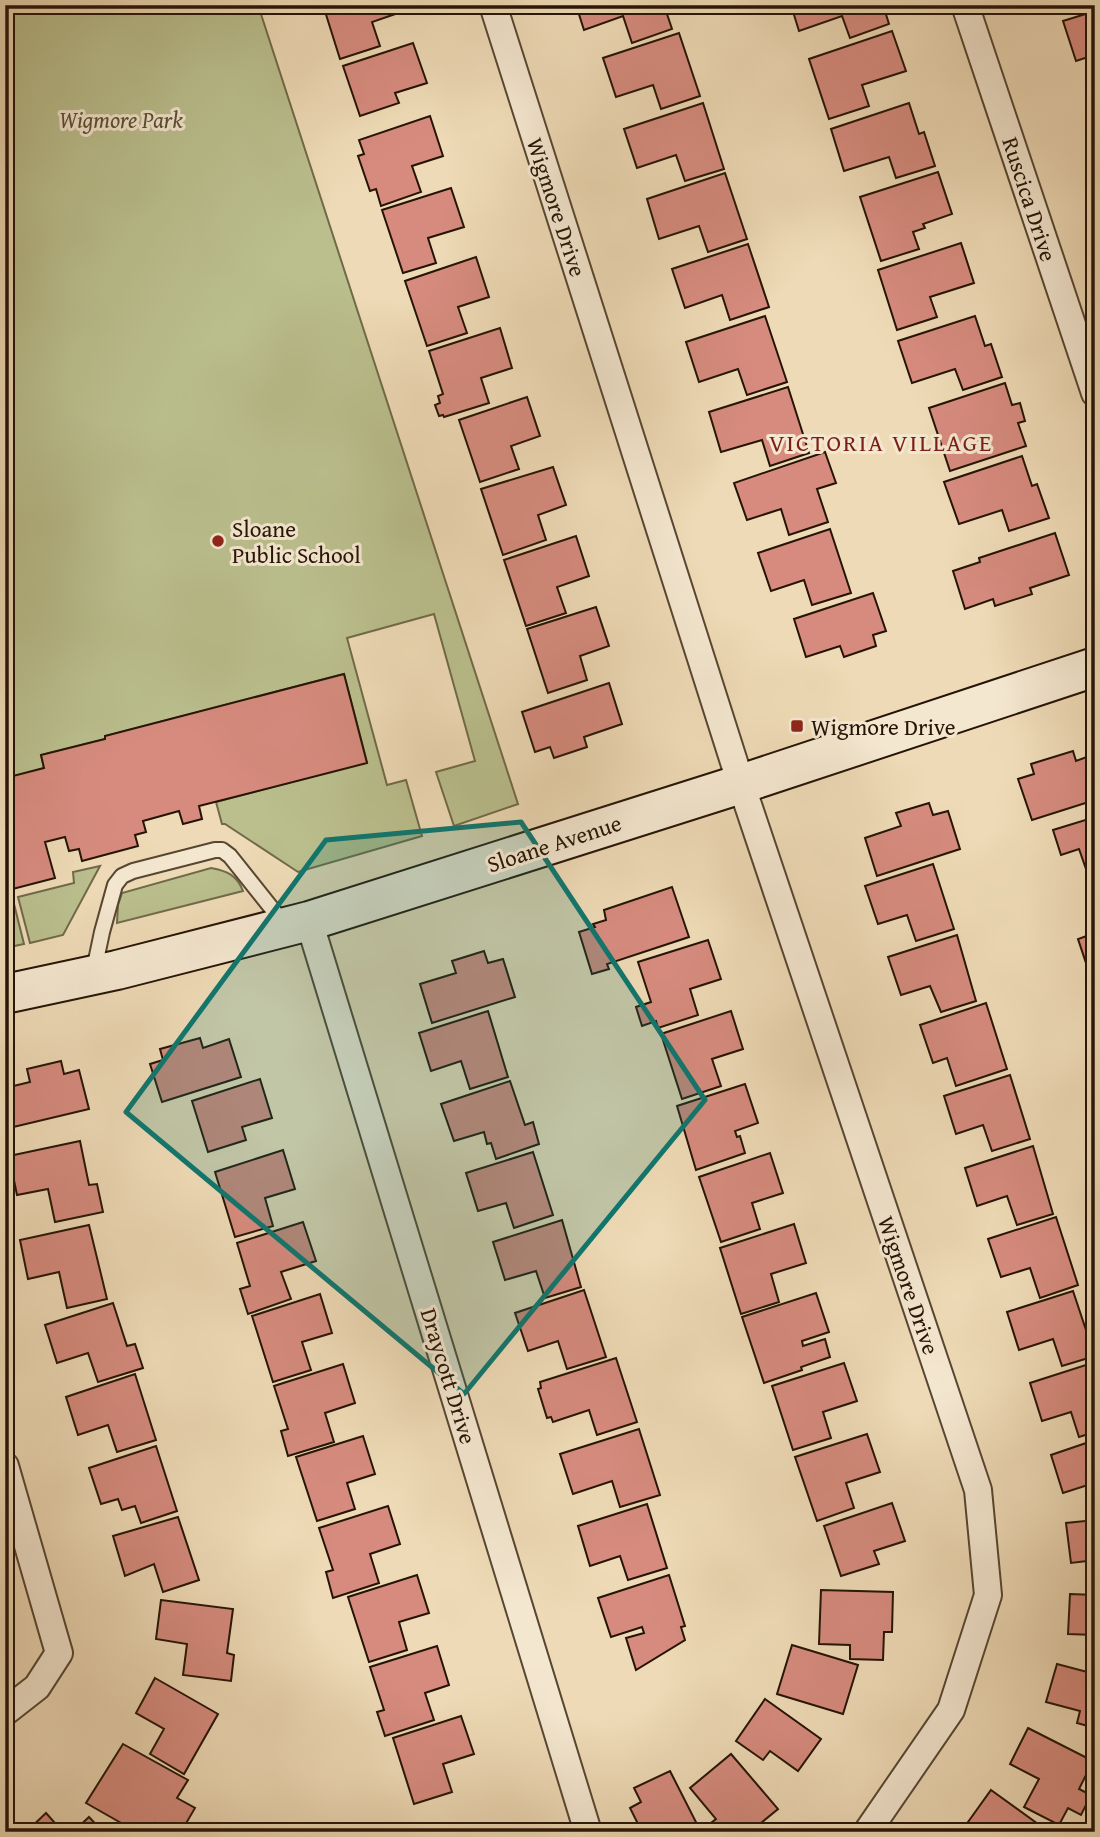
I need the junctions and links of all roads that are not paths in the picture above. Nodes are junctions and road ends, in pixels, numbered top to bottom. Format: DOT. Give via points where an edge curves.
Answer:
graph roads {
  1 [pos="493,5"];
  2 [pos="965,5"];
  3 [pos="1095,393"];
  4 [pos="1095,667"];
  5 [pos="741,784"];
  6 [pos="297,924"];
  7 [pos="93,975"];
  8 [pos="5,994"];
  9 [pos="5,1466"];
  10 [pos="5,1712"];
  11 [pos="588,1832"];
  12 [pos="867,1832"];
  1 -- 5 [label="street, Wigmore Drive"];
  2 -- 3 [label="street, Ruscica Drive"];
  4 -- 5 [label="street, Sloane Avenue"];
  5 -- 6 [label="street, Sloane Avenue"];
  5 -- 12 [label="street, Wigmore Drive" via="978,1490 988,1595 976,1633 951,1710"];
  6 -- 7 [label="street, Sloane Avenue"];
  6 -- 7 [label="lane" via="222,850 137,870 124,874 116,886"];
  6 -- 11 [label="street, Draycott Drive"];
  7 -- 8 [label="street, Sloane Avenue"];
  9 -- 10 [label="street" via="60,1653 37,1687"];
}
